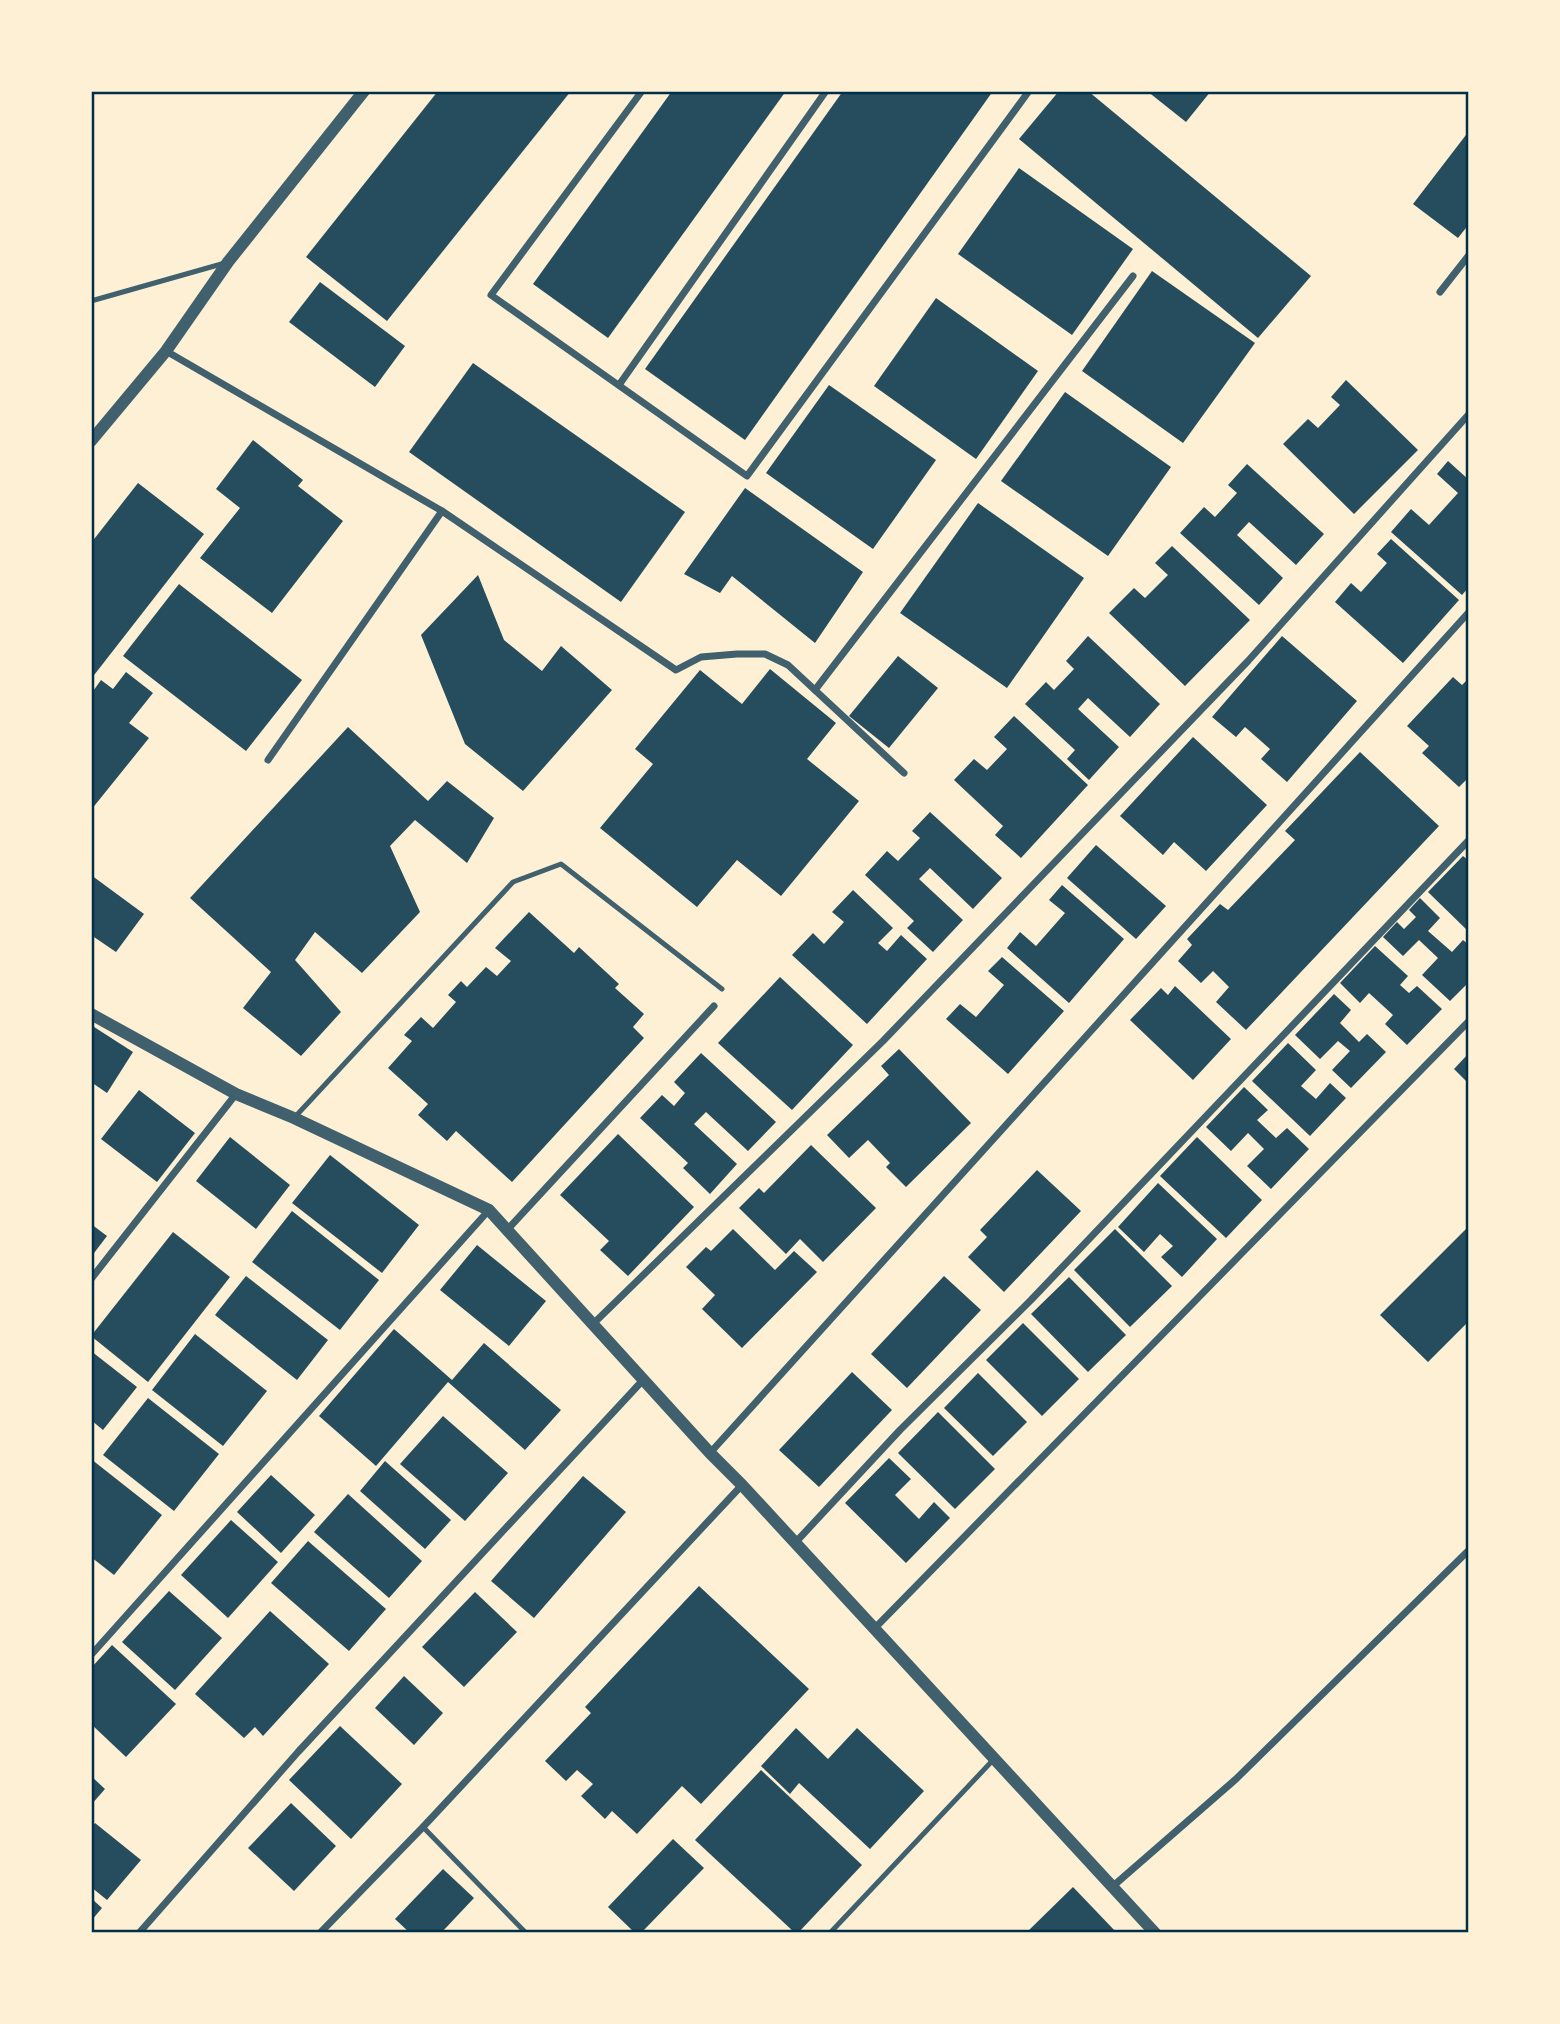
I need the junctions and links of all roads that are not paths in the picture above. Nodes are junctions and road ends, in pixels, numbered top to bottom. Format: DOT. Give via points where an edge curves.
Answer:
graph roads {
  1 [pos="363,91"];
  2 [pos="642,91"];
  3 [pos="826,91"];
  4 [pos="1029,91"];
  5 [pos="1469,255"];
  6 [pos="228,262"];
  7 [pos="1133,276"];
  8 [pos="1440,292"];
  9 [pos="91,301"];
  10 [pos="166,351"];
  11 [pos="619,385"];
  12 [pos="1469,414"];
  13 [pos="91,441"];
  14 [pos="442,511"];
  15 [pos="1469,612"];
  16 [pos="815,690"];
  17 [pos="268,760"];
  18 [pos="904,773"];
  19 [pos="1469,840"];
  20 [pos="722,989"];
  21 [pos="714,1006"];
  22 [pos="91,1014"];
  23 [pos="1469,1021"];
  24 [pos="236,1094"];
  25 [pos="294,1118"];
  26 [pos="489,1210"];
  27 [pos="507,1230"];
  28 [pos="91,1279"];
  29 [pos="593,1324"];
  30 [pos="644,1378"];
  31 [pos="710,1454"];
  32 [pos="742,1485"];
  33 [pos="795,1543"];
  34 [pos="1469,1550"];
  35 [pos="874,1629"];
  36 [pos="91,1655"];
  37 [pos="995,1759"];
  38 [pos="423,1827"];
  39 [pos="1112,1886"];
  40 [pos="139,1933"];
  41 [pos="320,1933"];
  42 [pos="526,1933"];
  43 [pos="830,1933"];
  44 [pos="1155,1933"];
  1 -- 6 [label="street"];
  2 -- 11 [label="street" via="491,295"];
  3 -- 11 [label="street"];
  4 -- 11 [label="street" via="747,476"];
  5 -- 8 [label="street"];
  6 -- 9 [label="lane"];
  6 -- 10 [label="street"];
  7 -- 16 [label="street"];
  10 -- 13 [label="street"];
  10 -- 14 [label="street"];
  12 -- 29 [label="street" via="1248,661 903,1021"];
  14 -- 16 [label="street" via="676,670 701,657 765,654 788,665"];
  14 -- 17 [label="street"];
  15 -- 31 [label="street"];
  16 -- 18 [label="street"];
  19 -- 33 [label="street"];
  20 -- 25 [label="lane" via="561,864 513,882"];
  21 -- 27 [label="street"];
  22 -- 24 [label="street"];
  23 -- 35 [label="street"];
  24 -- 25 [label="street"];
  24 -- 28 [label="street"];
  25 -- 26 [label="street"];
  26 -- 27 [label="street"];
  26 -- 36 [label="street"];
  27 -- 29 [label="street"];
  29 -- 30 [label="street"];
  30 -- 31 [label="street"];
  30 -- 40 [label="street" via="298,1752"];
  31 -- 32 [label="street"];
  32 -- 33 [label="street"];
  32 -- 38 [label="street"];
  33 -- 35 [label="street"];
  34 -- 39 [label="street" via="1236,1779"];
  35 -- 37 [label="street"];
  37 -- 39 [label="street"];
  37 -- 43 [label="lane"];
  38 -- 41 [label="street"];
  38 -- 42 [label="lane"];
  39 -- 44 [label="street"];
}
